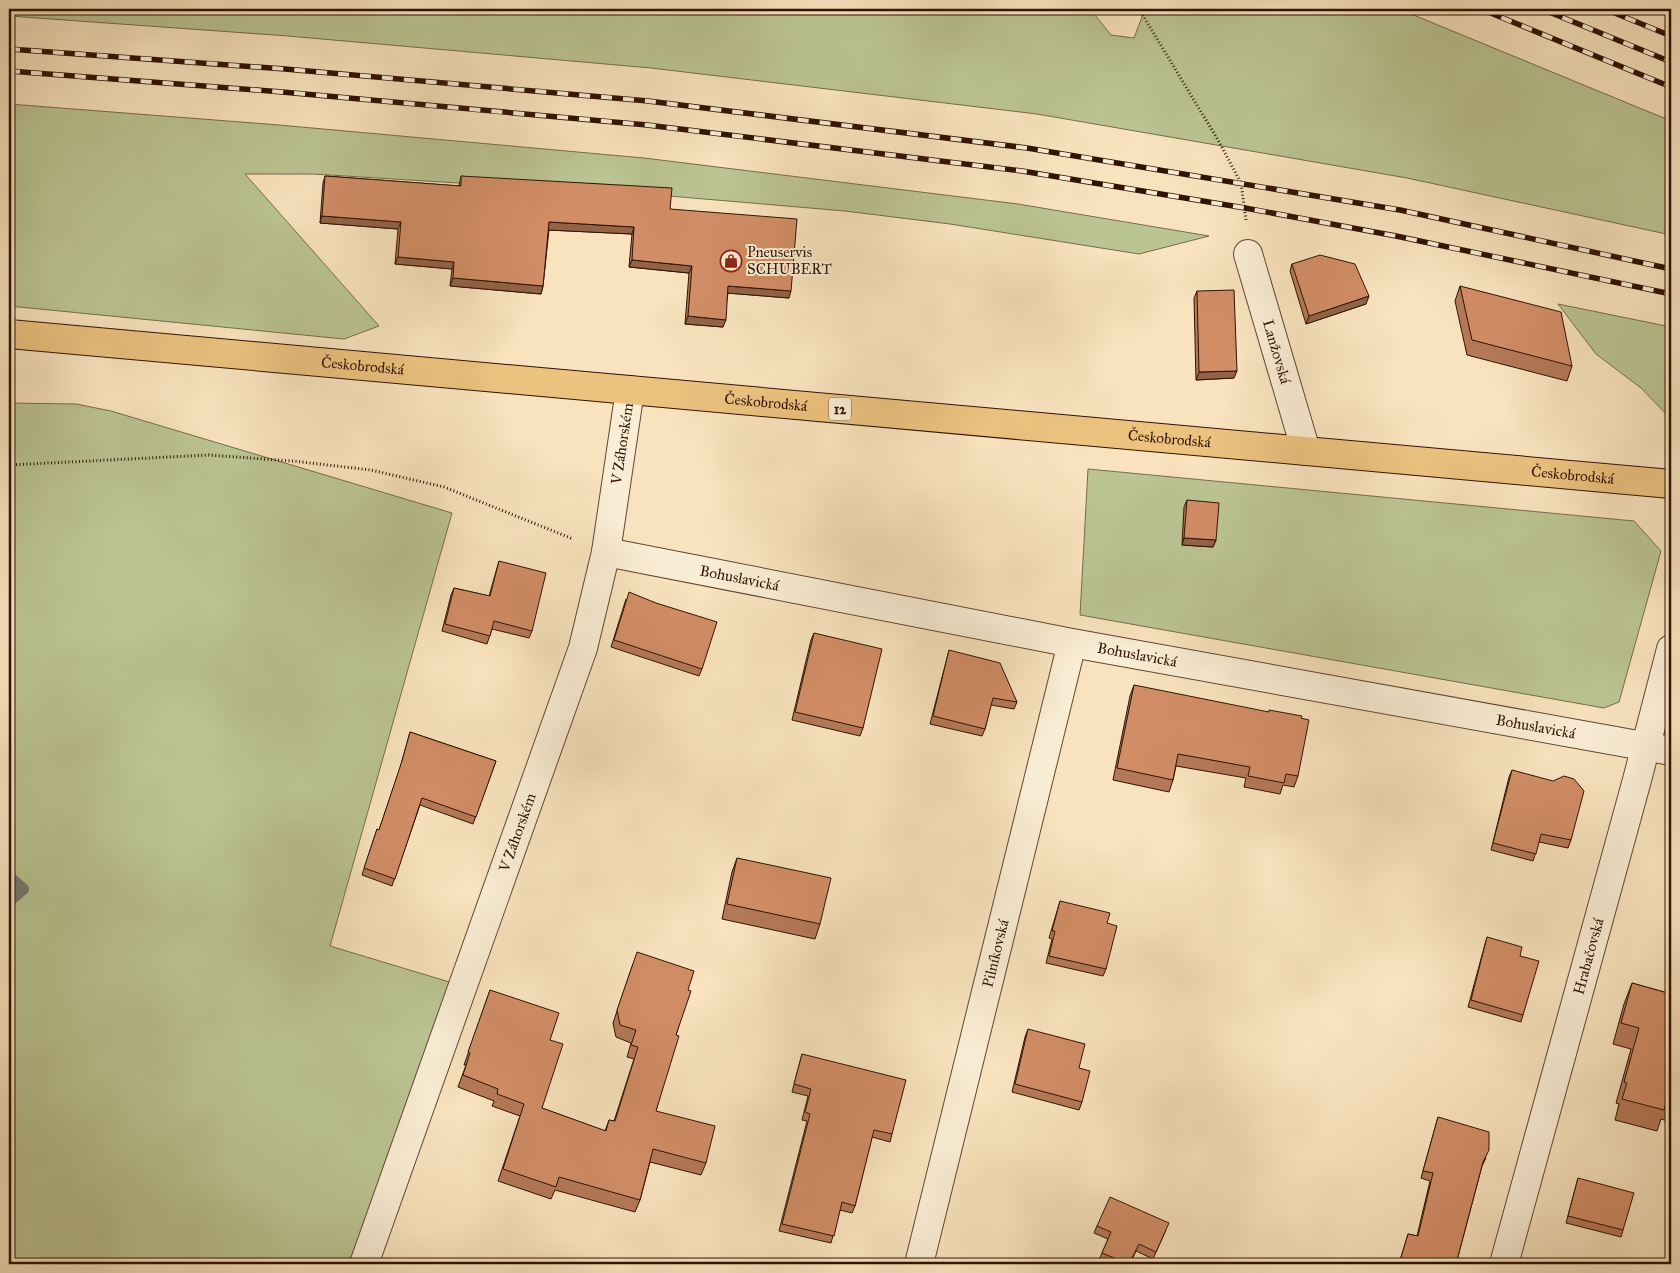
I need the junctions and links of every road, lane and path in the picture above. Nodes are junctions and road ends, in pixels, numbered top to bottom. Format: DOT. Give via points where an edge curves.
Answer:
graph roads {
  1 [pos="1139,9"];
  2 [pos="1248,254"];
  3 [pos="9,334"];
  4 [pos="630,390"];
  5 [pos="1306,451"];
  6 [pos="9,465"];
  7 [pos="1671,484"];
  8 [pos="606,552"];
  9 [pos="1072,643"];
  10 [pos="1671,649"];
  11 [pos="1659,749"];
  12 [pos="364,1264"];
  13 [pos="919,1264"];
  14 [pos="1504,1264"];
  1 -- 2 [label="path" via="1241,183"];
  2 -- 5 [label="street, Lanžovská"];
  3 -- 4 [label="main road, Českobrodská / 12"];
  4 -- 5 [label="main road, Českobrodská / 12"];
  4 -- 8 [label="street, V Záhorském"];
  5 -- 7 [label="main road, Českobrodská / 12"];
  6 -- 8 [label="path" via="210,455 370,470 444,487"];
  8 -- 9 [label="street, Bohuslavická"];
  8 -- 12 [label="street, V Záhorském" via="583,648"];
  9 -- 11 [label="street, Bohuslavická"];
  9 -- 13 [label="street, Pilníkovská"];
  10 -- 11 [label="street, Hrabačovská"];
  11 -- 14 [label="street, Hrabačovská"];
}
